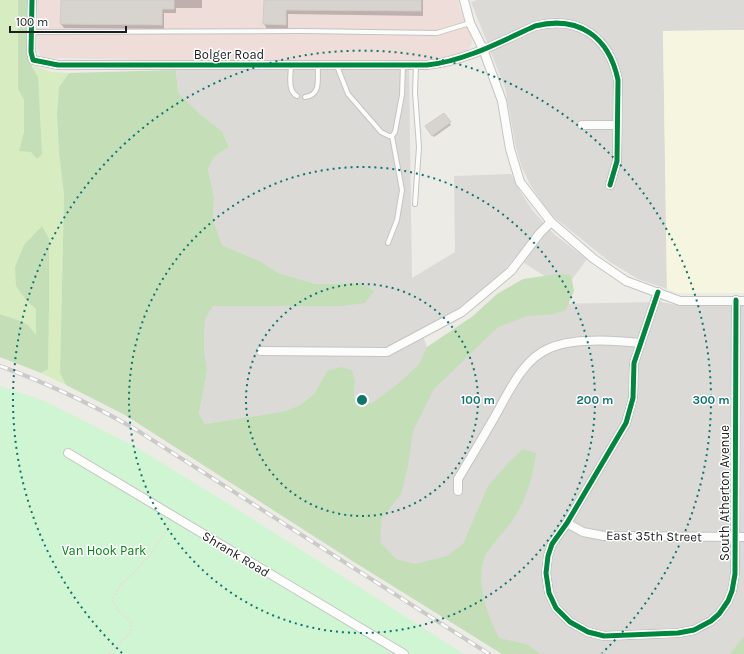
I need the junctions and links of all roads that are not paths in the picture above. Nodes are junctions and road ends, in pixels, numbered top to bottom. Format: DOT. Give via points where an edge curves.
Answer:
graph roads {
  1 [pos="32,0"];
  2 [pos="464,0"];
  3 [pos="470,23"];
  4 [pos="31,32"];
  5 [pos="483,49"];
  6 [pos="291,64"];
  7 [pos="318,64"];
  8 [pos="336,64"];
  9 [pos="403,65"];
  10 [pos="416,65"];
  11 [pos="297,96"];
  12 [pos="305,97"];
  13 [pos="582,125"];
  14 [pos="617,125"];
  15 [pos="392,136"];
  16 [pos="610,185"];
  17 [pos="415,204"];
  18 [pos="551,222"];
  19 [pos="388,243"];
  20 [pos="658,292"];
  21 [pos="740,300"];
  22 [pos="641,343"];
  23 [pos="261,351"];
  24 [pos="68,454"];
  25 [pos="458,491"];
  26 [pos="567,523"];
  27 [pos="735,537"];
  28 [pos="744,537"];
  29 [pos="404,654"];
  1 -- 4 [label="street, Bolger Road"];
  2 -- 3 [label="street"];
  3 -- 4 [label="lane" via="437,33"];
  3 -- 5 [label="street"];
  4 -- 6 [label="street, Bolger Road" via="33,60 58,65"];
  5 -- 10 [label="street, Bolger Road" via="443,63"];
  5 -- 14 [label="street, Bolger Road" via="547,23 567,24 592,33 608,51 615,68 618,80"];
  5 -- 18 [label="street" via="502,100 510,149 520,182"];
  6 -- 7 [label="street, Bolger Road"];
  6 -- 11 [label="lane" via="291,90"];
  7 -- 8 [label="street, Bolger Road"];
  7 -- 12 [label="lane" via="315,94"];
  8 -- 9 [label="street, Bolger Road"];
  8 -- 15 [label="lane" via="348,94 381,132"];
  9 -- 10 [label="street, Bolger Road"];
  9 -- 15 [label="lane" via="402,95"];
  10 -- 17 [label="lane" via="419,147"];
  13 -- 14 [label="street"];
  14 -- 16 [label="street, Bolger Road" via="617,166"];
  15 -- 19 [label="lane" via="402,190 397,220"];
  18 -- 20 [label="street" via="594,259 626,281"];
  18 -- 23 [label="street" via="540,232 511,270 462,312 387,352"];
  20 -- 21 [label="street" via="680,301"];
  20 -- 22 [label="street"];
  21 -- 27 [label="street, South Atherton Avenue"];
  22 -- 25 [label="street" via="605,339 570,343 550,347 536,356 521,372 458,479"];
  22 -- 26 [label="street" via="634,364 633,398 626,423"];
  24 -- 29 [label="street, Shrank Road"];
  26 -- 27 [label="street, East 35th Street" via="583,532 604,536"];
  26 -- 27 [label="street, South Atherton Avenue" via="552,544 548,556 546,573 549,593 556,608 570,622 588,632 604,636 678,633 694,630 711,621 728,601 732,591 735,574"];
  27 -- 28 [label="street, East 35th Street"];
}
